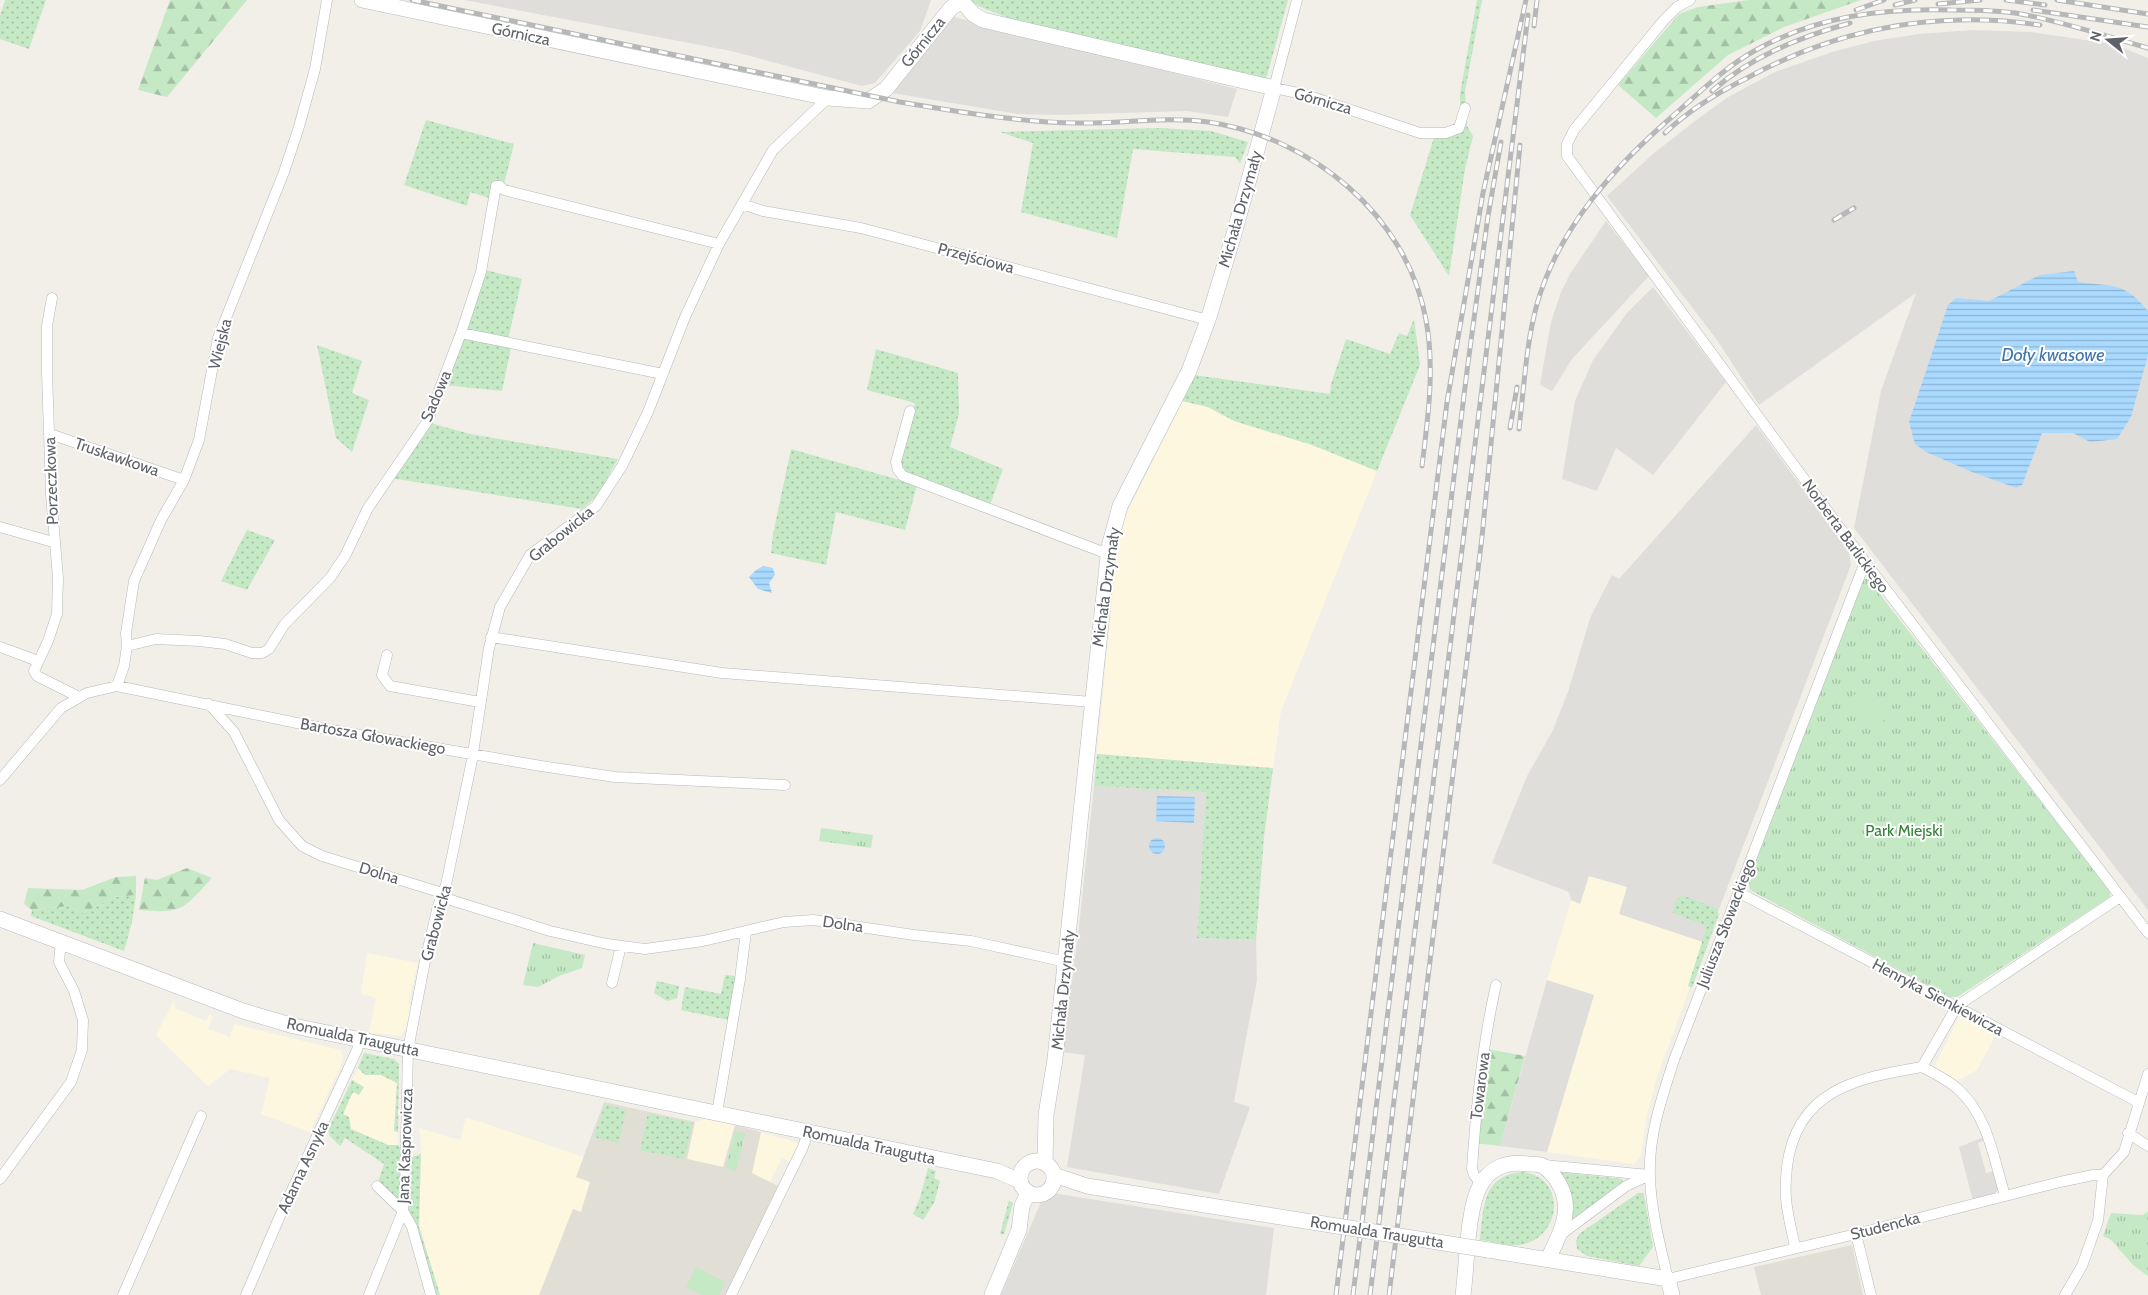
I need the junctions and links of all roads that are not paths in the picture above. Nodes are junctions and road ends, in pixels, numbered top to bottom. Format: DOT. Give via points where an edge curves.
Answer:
graph roads {
  1 [pos="327,0"];
  2 [pos="362,0"];
  3 [pos="1297,0"];
  4 [pos="1690,0"];
  5 [pos="961,1"];
  6 [pos="1274,88"];
  7 [pos="828,98"];
  8 [pos="1465,108"];
  9 [pos="742,204"];
  10 [pos="719,244"];
  11 [pos="52,298"];
  12 [pos="1208,320"];
  13 [pos="461,333"];
  14 [pos="663,374"];
  15 [pos="910,411"];
  16 [pos="50,434"];
  17 [pos="184,480"];
  18 [pos="0,527"];
  19 [pos="53,542"];
  20 [pos="1108,554"];
  21 [pos="1865,562"];
  22 [pos="491,638"];
  23 [pos="127,646"];
  24 [pos="0,648"];
  25 [pos="387,655"];
  26 [pos="38,660"];
  27 [pos="117,686"];
  28 [pos="79,697"];
  29 [pos="480,702"];
  30 [pos="1092,702"];
  31 [pos="208,704"];
  32 [pos="472,754"];
  33 [pos="0,780"];
  34 [pos="785,785"];
  35 [pos="1738,892"];
  36 [pos="442,895"];
  37 [pos="2120,897"];
  38 [pos="0,919"];
  39 [pos="746,932"];
  40 [pos="2148,933"];
  41 [pos="61,942"];
  42 [pos="621,946"];
  43 [pos="1066,962"];
  44 [pos="612,984"];
  45 [pos="1496,985"];
  46 [pos="1957,1006"];
  47 [pos="360,1039"];
  48 [pos="408,1050"];
  49 [pos="1922,1067"];
  50 [pos="2148,1074"];
  51 [pos="2138,1102"];
  52 [pos="717,1113"];
  53 [pos="201,1116"];
  54 [pos="808,1132"];
  55 [pos="2128,1133"];
  56 [pos="2148,1146"];
  57 [pos="1542,1165"];
  58 [pos="1650,1175"];
  59 [pos="2103,1175"];
  60 [pos="1037,1178"];
  61 [pos="0,1179"];
  62 [pos="1481,1184"];
  63 [pos="377,1186"];
  64 [pos="2006,1196"];
  65 [pos="403,1211"];
  66 [pos="1856,1234"];
  67 [pos="1558,1237"];
  68 [pos="1795,1247"];
  69 [pos="1548,1259"];
  70 [pos="1668,1279"];
  71 [pos="2071,1293"];
  72 [pos="123,1295"];
  73 [pos="246,1295"];
  74 [pos="369,1295"];
  75 [pos="431,1295"];
  76 [pos="731,1295"];
  77 [pos="992,1295"];
  78 [pos="1463,1295"];
  79 [pos="1672,1295"];
  80 [pos="1871,1295"];
  1 -- 17 [label="street, Wiejska" via="315,69 298,130 218,338 199,440"];
  2 -- 7 [label="street, Górnicza"];
  3 -- 6 [label="street, Michała Drzymały"];
  4 -- 21 [label="street, Norberta Barlickiego" via="1664,20 1574,130 1566,149 1569,160"];
  5 -- 6 [label="street, Górnicza" via="983,20"];
  5 -- 7 [label="street, Górnicza" via="951,8 886,89 868,101"];
  6 -- 8 [label="street, Górnicza" via="1303,94 1420,133 1446,133 1459,128"];
  6 -- 12 [label="street, Michała Drzymały"];
  7 -- 9 [label="street, Grabowicka" via="773,150"];
  9 -- 10 [label="street, Grabowicka"];
  9 -- 12 [label="street, Przejściowa" via="763,211 861,228"];
  10 -- 13 [label="street, Sadowa" via="504,190 498,185 494,191 481,272"];
  10 -- 14 [label="street, Grabowicka"];
  11 -- 16 [label="street, Porzeczkowa" via="47,326"];
  12 -- 20 [label="street, Michała Drzymały" via="1189,371 1120,506"];
  13 -- 14 [label="street"];
  13 -- 23 [label="street, Sadowa" via="427,422 368,508 330,578 284,625 269,649 262,654 225,644 156,639"];
  14 -- 22 [label="street, Grabowicka" via="617,474 596,506 530,555 500,607"];
  15 -- 20 [label="street" via="896,462 903,476"];
  16 -- 17 [label="street, Truskawkowa"];
  16 -- 19 [label="street, Porzeczkowa"];
  17 -- 23 [label="street, Wiejska" via="161,520 134,581"];
  18 -- 19 [label="street"];
  19 -- 26 [label="street, Porzeczkowa" via="58,578 56,614"];
  20 -- 30 [label="street, Michała Drzymały"];
  21 -- 35 [label="street, Juliusza Słowackiego"];
  21 -- 37 [label="street, Norberta Barlickiego"];
  22 -- 29 [label="street, Grabowicka"];
  22 -- 30 [label="street" via="722,673"];
  23 -- 27 [label="street, Wiejska"];
  24 -- 26 [label="street"];
  25 -- 29 [label="street" via="382,675 390,686"];
  26 -- 28 [label="street" via="34,671 37,676"];
  27 -- 28 [label="street, Bartosza Głowackiego"];
  27 -- 31 [label="street, Bartosza Głowackiego"];
  28 -- 33 [label="street, Bartosza Głowackiego" via="61,708"];
  29 -- 32 [label="street, Grabowicka"];
  30 -- 43 [label="street, Michała Drzymały"];
  31 -- 32 [label="street, Bartosza Głowackiego" via="326,729"];
  31 -- 36 [label="street, Dolna" via="234,732 279,820 302,846 322,856"];
  32 -- 34 [label="street, Bartosza Głowackiego" via="614,777"];
  32 -- 36 [label="street, Grabowicka"];
  35 -- 46 [label="street, Henryka Sienkiewicza"];
  35 -- 58 [label="street, Juliusza Słowackiego" via="1660,1104"];
  36 -- 42 [label="street, Dolna" via="550,931"];
  36 -- 48 [label="street, Grabowicka"];
  37 -- 40 [label="street, Norberta Barlickiego"];
  37 -- 46 [label="street"];
  38 -- 41 [label="street, Romualda Traugutta"];
  39 -- 42 [label="street, Dolna" via="662,948"];
  39 -- 43 [label="street, Dolna" via="784,922 813,920 971,941"];
  39 -- 52 [label="street"];
  41 -- 47 [label="street, Romualda Traugutta" via="243,1011 294,1026"];
  41 -- 61 [label="street" via="59,962 74,991 83,1020 82,1050 70,1082"];
  42 -- 44 [label="street"];
  43 -- 60 [label="street, Michała Drzymały"];
  45 -- 62 [label="street, Towarowa" via="1476,1099 1472,1169"];
  46 -- 49 [label="street"];
  46 -- 51 [label="street, Henryka Sienkiewicza"];
  47 -- 48 [label="street, Romualda Traugutta"];
  47 -- 73 [label="street, Adama Asnyka"];
  48 -- 52 [label="street, Romualda Traugutta"];
  48 -- 65 [label="street, Jana Kasprowicza"];
  49 -- 64 [label="street" via="1957,1087 1970,1100 1985,1126"];
  49 -- 68 [label="street" via="1849,1085 1821,1099 1804,1118 1792,1143 1786,1182"];
  50 -- 51 [label="street"];
  51 -- 55 [label="street"];
  52 -- 54 [label="street, Romualda Traugutta"];
  53 -- 72 [label="street"];
  54 -- 60 [label="street, Romualda Traugutta"];
  54 -- 76 [label="street"];
  55 -- 56 [label="street"];
  55 -- 59 [label="street" via="2124,1152"];
  57 -- 58 [label="street"];
  57 -- 62 [label="street" via="1508,1164 1490,1173"];
  57 -- 67 [label="street" via="1561,1187 1565,1202 1565,1218"];
  58 -- 67 [label="street" via="1626,1186"];
  58 -- 70 [label="street, Juliusza Słowackiego"];
  59 -- 64 [label="street, Studencka" via="2067,1180"];
  59 -- 71 [label="street" via="2098,1221"];
  60 -- 69 [label="street, Romualda Traugutta, bridge"];
  60 -- 77 [label="street, Michała Drzymały" via="1022,1206 1019,1230"];
  62 -- 78 [label="street" via="1474,1201"];
  63 -- 65 [label="street"];
  64 -- 66 [label="street, Studencka"];
  65 -- 74 [label="street, Jana Kasprowicza"];
  65 -- 75 [label="street" via="412,1227"];
  66 -- 68 [label="street, Studencka"];
  66 -- 80 [label="street"];
  67 -- 69 [label="street"];
  68 -- 70 [label="street, Studencka"];
  69 -- 70 [label="street, Romualda Traugutta"];
  70 -- 79 [label="street, Juliusza Słowackiego"];
}
